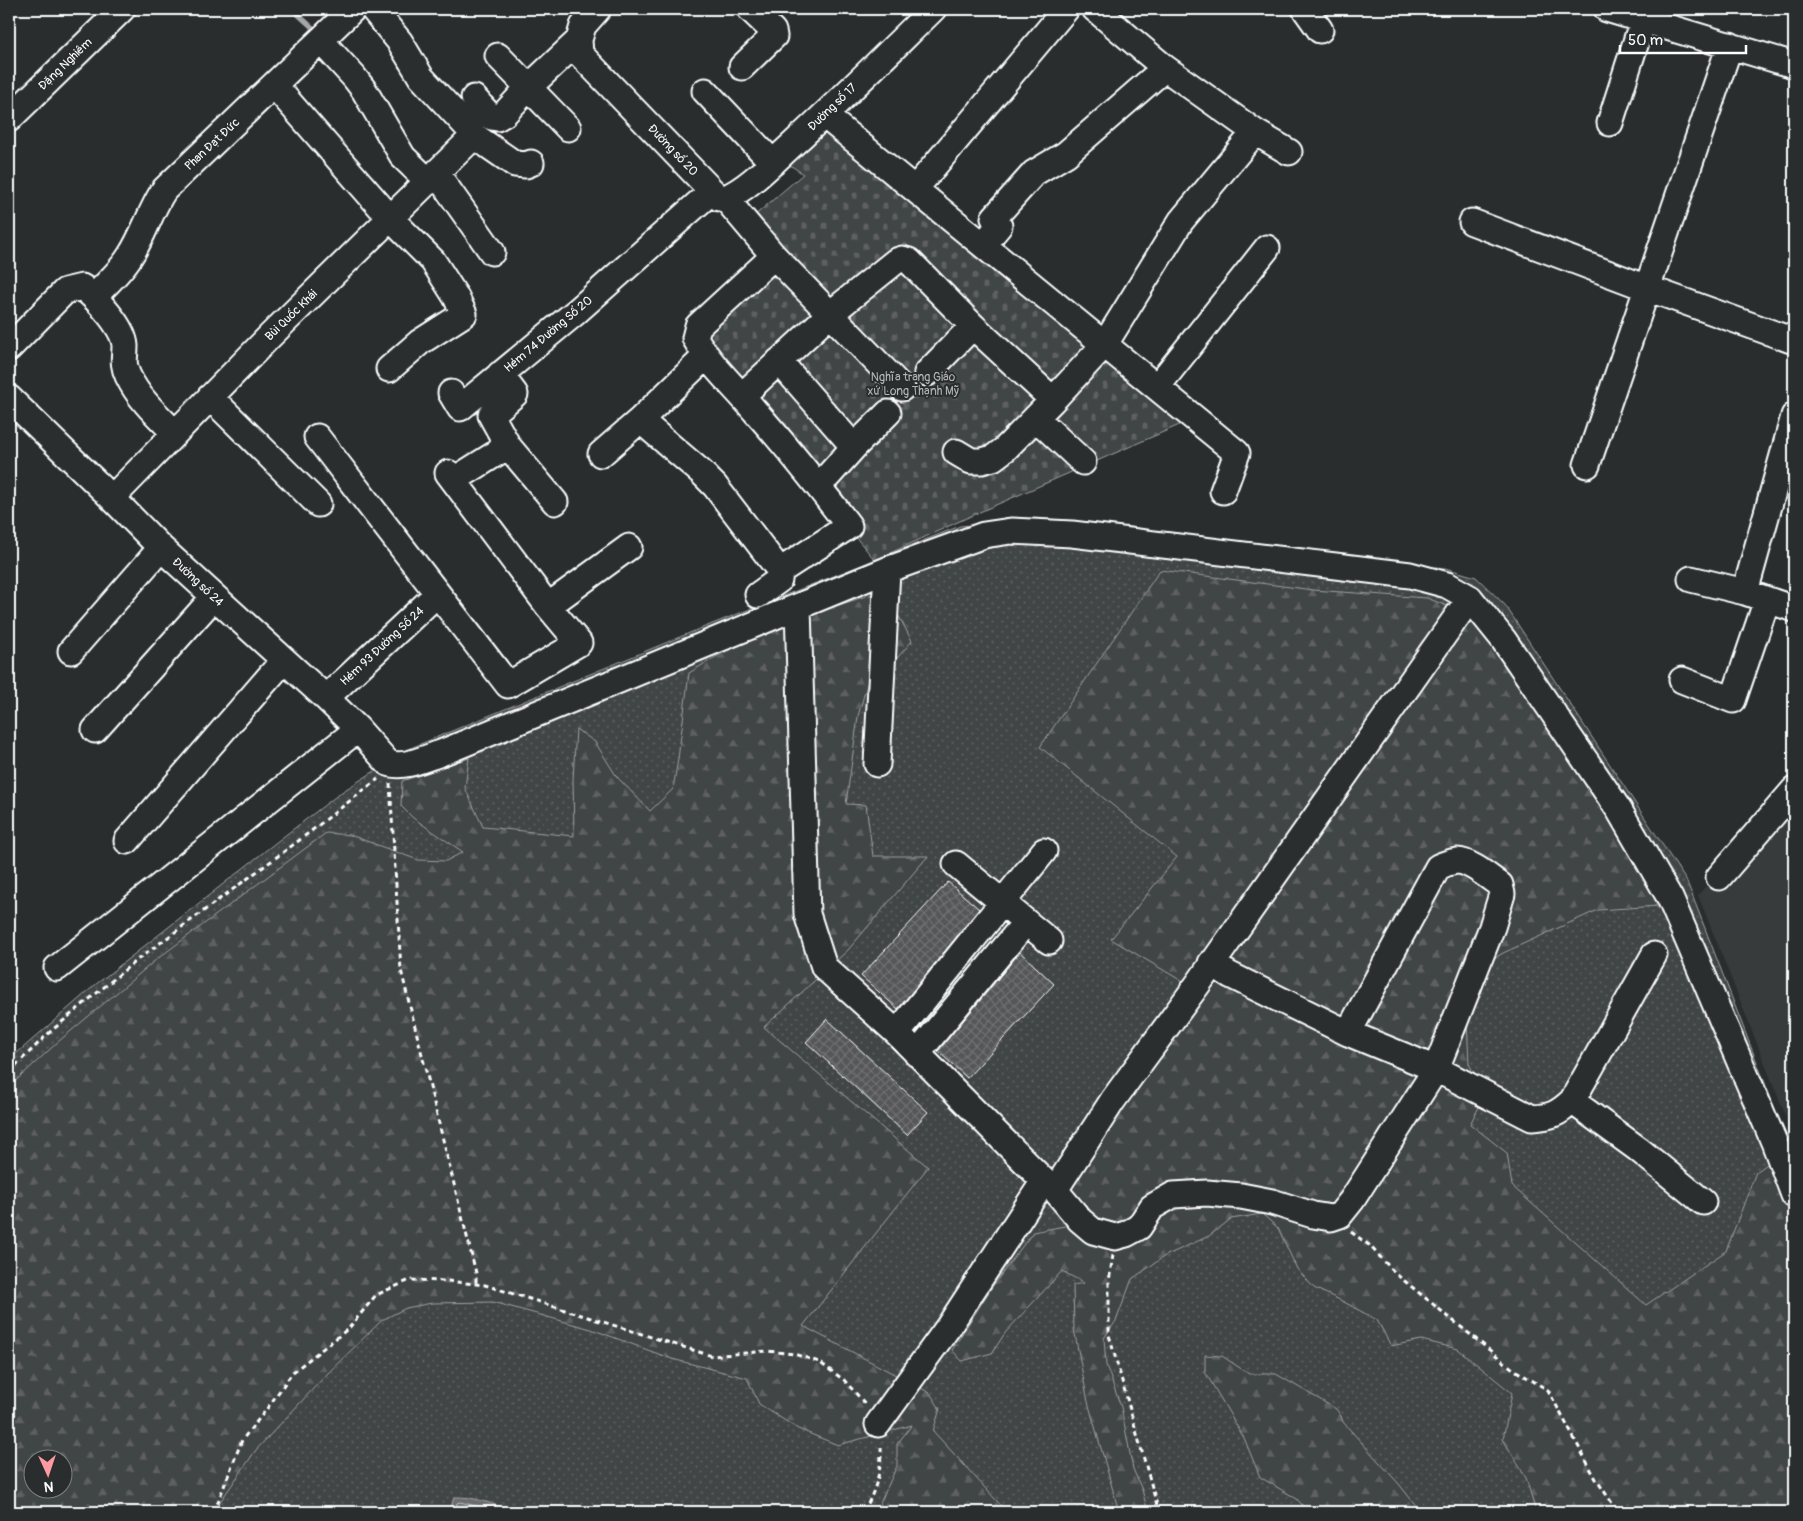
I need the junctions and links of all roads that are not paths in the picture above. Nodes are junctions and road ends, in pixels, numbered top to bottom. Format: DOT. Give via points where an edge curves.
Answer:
graph roads {
  1 [pos="122,9"];
  2 [pos="353,9"];
  3 [pos="373,9"];
  4 [pos="750,9"];
  5 [pos="1066,9"];
  6 [pos="1096,9"];
  7 [pos="1306,9"];
  8 [pos="1607,9"];
  9 [pos="593,10"];
  10 [pos="924,12"];
  11 [pos="1651,17"];
  12 [pos="1320,30"];
  13 [pos="579,40"];
  14 [pos="320,42"];
  15 [pos="1730,46"];
  16 [pos="498,56"];
  17 [pos="1794,65"];
  18 [pos="742,67"];
  19 [pos="1165,68"];
  20 [pos="274,85"];
  21 [pos="529,88"];
  22 [pos="705,91"];
  23 [pos="474,98"];
  24 [pos="824,115"];
  25 [pos="9,119"];
  26 [pos="1610,123"];
  27 [pos="568,128"];
  28 [pos="1255,132"];
  29 [pos="473,135"];
  30 [pos="1289,152"];
  31 [pos="531,163"];
  32 [pos="773,163"];
  33 [pos="433,178"];
  34 [pos="915,189"];
  35 [pos="719,194"];
  36 [pos="390,219"];
  37 [pos="1472,222"];
  38 [pos="983,245"];
  39 [pos="1267,248"];
  40 [pos="492,252"];
  41 [pos="774,256"];
  42 [pos="1647,288"];
  43 [pos="94,297"];
  44 [pos="830,314"];
  45 [pos="973,326"];
  46 [pos="1794,341"];
  47 [pos="1105,344"];
  48 [pos="9,348"];
  49 [pos="706,356"];
  50 [pos="779,361"];
  51 [pos="389,369"];
  52 [pos="927,373"];
  53 [pos="500,374"];
  54 [pos="1157,387"];
  55 [pos="902,388"];
  56 [pos="746,392"];
  57 [pos="451,393"];
  58 [pos="210,397"];
  59 [pos="9,398"];
  60 [pos="1053,400"];
  61 [pos="888,414"];
  62 [pos="1794,416"];
  63 [pos="1036,418"];
  64 [pos="640,420"];
  65 [pos="175,433"];
  66 [pos="317,438"];
  67 [pos="508,446"];
  68 [pos="854,447"];
  69 [pos="956,452"];
  70 [pos="601,454"];
  71 [pos="1083,462"];
  72 [pos="1586,465"];
  73 [pos="828,476"];
  74 [pos="1222,491"];
  75 [pos="112,498"];
  76 [pos="555,502"];
  77 [pos="318,504"];
  78 [pos="629,547"];
  79 [pos="161,548"];
  80 [pos="887,570"];
  81 [pos="780,571"];
  82 [pos="1691,580"];
  83 [pos="437,594"];
  84 [pos="758,595"];
  85 [pos="1756,596"];
  86 [pos="214,597"];
  87 [pos="1470,598"];
  88 [pos="548,606"];
  89 [pos="798,607"];
  90 [pos="1794,609"];
  91 [pos="71,651"];
  92 [pos="284,660"];
  93 [pos="1682,680"];
  94 [pos="326,698"];
  95 [pos="358,729"];
  96 [pos="95,730"];
  97 [pos="877,764"];
  98 [pos="1794,790"];
  99 [pos="127,841"];
  100 [pos="1044,851"];
  101 [pos="956,864"];
  102 [pos="1720,877"];
  103 [pos="1002,903"];
  104 [pos="1026,922"];
  105 [pos="1049,941"];
  106 [pos="1654,955"];
  107 [pos="1211,963"];
  108 [pos="57,968"];
  109 [pos="1348,1033"];
  110 [pos="897,1034"];
  111 [pos="917,1054"];
  112 [pos="1436,1069"];
  113 [pos="1572,1101"];
  114 [pos="1050,1186"];
  115 [pos="1794,1195"];
  116 [pos="1703,1202"];
  117 [pos="878,1424"];
  1 -- 25 [label="street, Đặng Nghiêm"];
  2 -- 14 [label="street, Phan Đạt Đức"];
  3 -- 29 [label="street" via="400,42 421,77"];
  4 -- 18 [label="street" via="773,31 774,36"];
  5 -- 34 [label="street"];
  6 -- 19 [label="street"];
  7 -- 12 [label="street"];
  8 -- 11 [label="street"];
  9 -- 13 [label="street" via="582,26"];
  10 -- 24 [label="street, Đường số 17"];
  11 -- 15 [label="street"];
  11 -- 26 [label="street"];
  13 -- 21 [label="street"];
  13 -- 35 [label="street, Đường số 20" via="580,54"];
  14 -- 20 [label="street, Phan Đạt Đức"];
  14 -- 33 [label="street" via="364,90 403,158"];
  15 -- 17 [label="street"];
  15 -- 42 [label="street"];
  16 -- 21 [label="street"];
  19 -- 28 [label="street"];
  19 -- 38 [label="street" via="1066,154 1034,173 994,218 999,226"];
  20 -- 36 [label="street"];
  20 -- 43 [label="street, Phan Đạt Đức" via="164,190 154,204 130,257"];
  21 -- 23 [label="street" via="497,118"];
  21 -- 27 [label="street"];
  22 -- 32 [label="street"];
  24 -- 32 [label="street, Đường số 17"];
  24 -- 34 [label="street"];
  28 -- 30 [label="street"];
  28 -- 47 [label="street" via="1181,221"];
  29 -- 31 [label="street" via="515,164"];
  29 -- 33 [label="street, Bùi Quốc Khái"];
  32 -- 35 [label="street, Đường số 17" via="734,194"];
  33 -- 36 [label="street, Bùi Quốc Khái"];
  33 -- 40 [label="street"];
  34 -- 38 [label="street"];
  35 -- 41 [label="street, Đường số 20"];
  35 -- 53 [label="street, Hẻm 74 Đường Số 20"];
  36 -- 51 [label="street" via="433,261 464,314 420,342"];
  36 -- 58 [label="street, Bùi Quốc Khái"];
  37 -- 42 [label="street"];
  38 -- 47 [label="street"];
  39 -- 54 [label="street"];
  41 -- 44 [label="street, Đường số 20"];
  41 -- 49 [label="street" via="698,326 695,338"];
  42 -- 46 [label="street"];
  42 -- 72 [label="street"];
  43 -- 48 [label="street" via="82,287 65,291"];
  43 -- 65 [label="street" via="122,334 125,346 123,359 128,375 144,402"];
  44 -- 45 [label="street" via="902,259 909,262"];
  44 -- 50 [label="street"];
  44 -- 55 [label="street, Đường số 20"];
  45 -- 52 [label="street"];
  45 -- 60 [label="street"];
  47 -- 54 [label="street"];
  47 -- 60 [label="street"];
  49 -- 64 [label="street"];
  49 -- 81 [label="street" via="801,464 849,526"];
  50 -- 56 [label="street"];
  50 -- 68 [label="street"];
  53 -- 57 [label="street" via="460,408"];
  53 -- 67 [label="street, Hẻm 74 Đường Số 20" via="515,394 491,415"];
  54 -- 74 [label="street" via="1237,453"];
  58 -- 65 [label="street, Bùi Quốc Khái"];
  58 -- 77 [label="street"];
  59 -- 75 [label="street, Đường số 24"];
  60 -- 63 [label="street"];
  61 -- 68 [label="street"];
  62 -- 85 [label="street"];
  63 -- 69 [label="street" via="993,458 971,461"];
  63 -- 71 [label="street"];
  64 -- 70 [label="street"];
  64 -- 81 [label="street" via="715,486"];
  65 -- 75 [label="street, Bùi Quốc Khái"];
  66 -- 83 [label="street"];
  67 -- 76 [label="street"];
  67 -- 88 [label="street" via="451,477"];
  68 -- 73 [label="street"];
  75 -- 79 [label="street, Đường số 24"];
  78 -- 88 [label="street"];
  79 -- 86 [label="street, Đường số 24"];
  79 -- 91 [label="street"];
  80 -- 87 [label="street" via="984,535 1011,531 1072,534 1410,575 1447,585"];
  80 -- 89 [label="street"];
  80 -- 97 [label="street"];
  81 -- 84 [label="street" via="779,580"];
  82 -- 85 [label="street"];
  83 -- 88 [label="street" via="508,684 579,642"];
  83 -- 94 [label="street, Hẻm 93 Đường Số 24"];
  85 -- 90 [label="street"];
  85 -- 93 [label="street" via="1733,700"];
  86 -- 92 [label="street, Đường số 24"];
  86 -- 96 [label="street"];
  87 -- 107 [label="street"];
  87 -- 115 [label="street" via="1504,639 1619,810 1670,898"];
  89 -- 95 [label="street, Đường số 24" via="440,753 402,765 390,766"];
  89 -- 110 [label="street" via="807,914 824,968"];
  92 -- 94 [label="street, Đường số 24"];
  92 -- 99 [label="street"];
  94 -- 95 [label="street, Đường số 24"];
  95 -- 108 [label="street"];
  98 -- 102 [label="street"];
  100 -- 103 [label="street"];
  101 -- 103 [label="street"];
  103 -- 104 [label="street"];
  103 -- 110 [label="street"];
  104 -- 105 [label="street"];
  104 -- 111 [label="street"];
  106 -- 113 [label="street"];
  107 -- 109 [label="street"];
  107 -- 114 [label="street"];
  109 -- 112 [label="street"];
  109 -- 112 [label="street" via="1438,867 1459,861 1500,885 1502,894 1477,968"];
  110 -- 111 [label="street"];
  111 -- 114 [label="street"];
  112 -- 113 [label="street" via="1532,1118 1548,1117"];
  112 -- 114 [label="street" via="1352,1200 1340,1215 1331,1218 1241,1196 1173,1195 1152,1207 1139,1227 1115,1237 1093,1230 1080,1220"];
  113 -- 116 [label="street"];
  114 -- 117 [label="street"];
}
